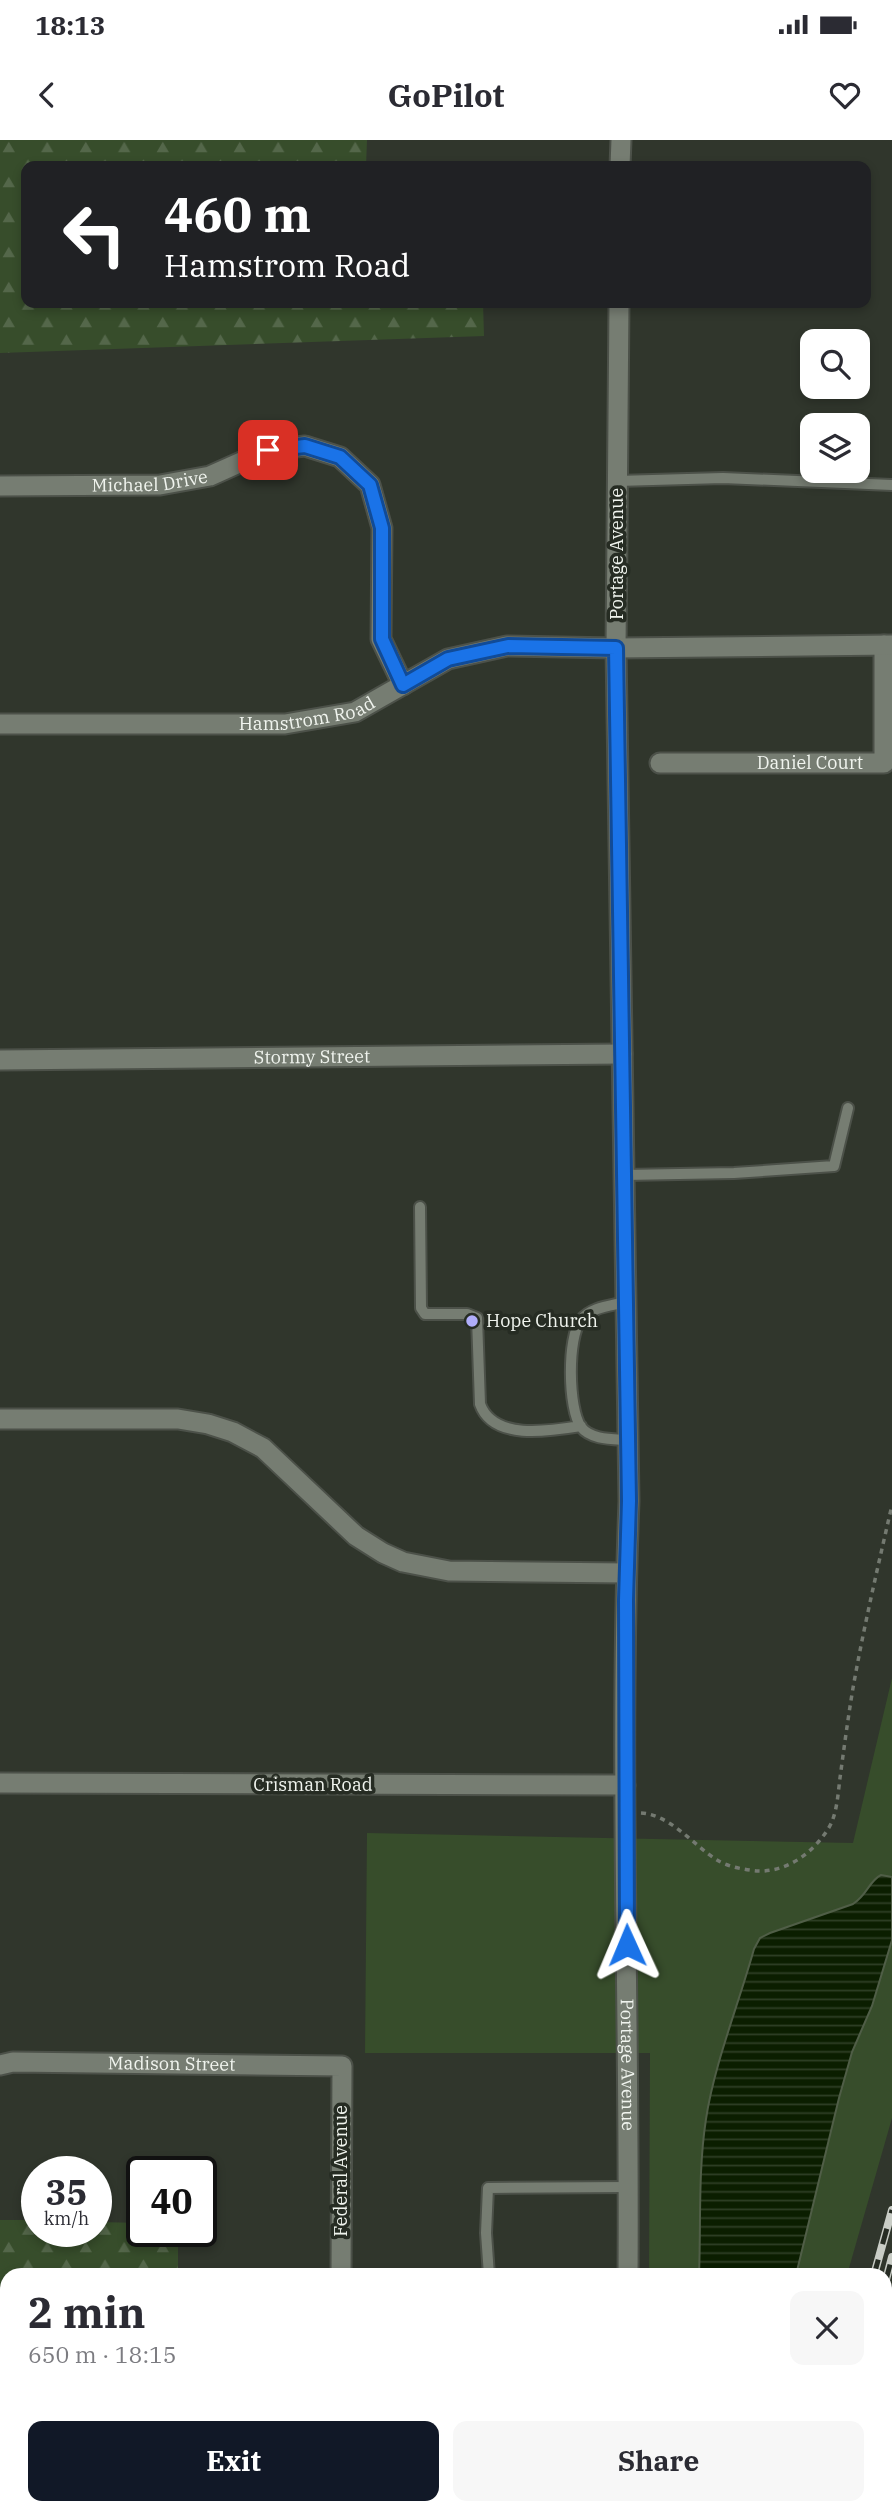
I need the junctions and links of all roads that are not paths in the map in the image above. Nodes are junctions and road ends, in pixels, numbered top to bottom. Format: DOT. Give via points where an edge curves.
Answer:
graph roads {
  1 [pos="621,140"];
  2 [pos="620,161"];
  3 [pos="619,308"];
  4 [pos="617,481"];
  5 [pos="892,485"];
  6 [pos="0,486"];
  7 [pos="888,645"];
  8 [pos="616,648"];
  9 [pos="403,685"];
  10 [pos="0,724"];
  11 [pos="660,763"];
  12 [pos="622,1054"];
  13 [pos="0,1060"];
  14 [pos="848,1108"];
  15 [pos="624,1175"];
  16 [pos="419,1206"];
  17 [pos="625,1302"];
  18 [pos="0,1419"];
  19 [pos="581,1426"];
  20 [pos="628,1440"];
  21 [pos="626,1573"];
  22 [pos="0,1783"];
  23 [pos="625,1785"];
  24 [pos="0,2065"];
  25 [pos="342,2066"];
  26 [pos="629,2187"];
  27 [pos="341,2268"];
  28 [pos="488,2268"];
  29 [pos="628,2268"];
  1 -- 2 [label="street"];
  3 -- 4 [label="street, Portage Avenue"];
  4 -- 5 [label="lane" via="723,478"];
  4 -- 8 [label="street, Portage Avenue"];
  6 -- 9 [label="street, Michael Drive" via="160,485 210,476 268,450 305,446 340,457 370,485 382,528 382,639"];
  7 -- 8 [label="street, Hamstrom Road"];
  7 -- 11 [label="street, Daniel Court" via="884,763"];
  8 -- 9 [label="street, Hamstrom Road" via="508,646 448,659"];
  8 -- 12 [label="street, Portage Avenue"];
  9 -- 10 [label="street, Hamstrom Road" via="355,712 285,724"];
  12 -- 13 [label="street, Stormy Street"];
  12 -- 15 [label="street, Portage Avenue"];
  14 -- 15 [label="lane" via="834,1166"];
  15 -- 17 [label="street, Portage Avenue"];
  16 -- 19 [label="lane" via="421,1308 425,1314 477,1318 484,1416 499,1426 541,1433"];
  17 -- 19 [label="lane" via="591,1310 574,1333 572,1405"];
  17 -- 20 [label="street, Portage Avenue"];
  18 -- 21 [label="street" via="162,1419 208,1424 263,1448 356,1536 403,1562 449,1571"];
  19 -- 20 [label="lane" via="591,1435"];
  20 -- 21 [label="street, Portage Avenue"];
  21 -- 23 [label="street, Portage Avenue"];
  22 -- 23 [label="street, Crisman Road"];
  23 -- 26 [label="street, Portage Avenue"];
  24 -- 25 [label="street, Madison Street"];
  25 -- 27 [label="street, Federal Avenue"];
  26 -- 28 [label="lane" via="488,2189"];
  26 -- 29 [label="street, Portage Avenue"];
}
